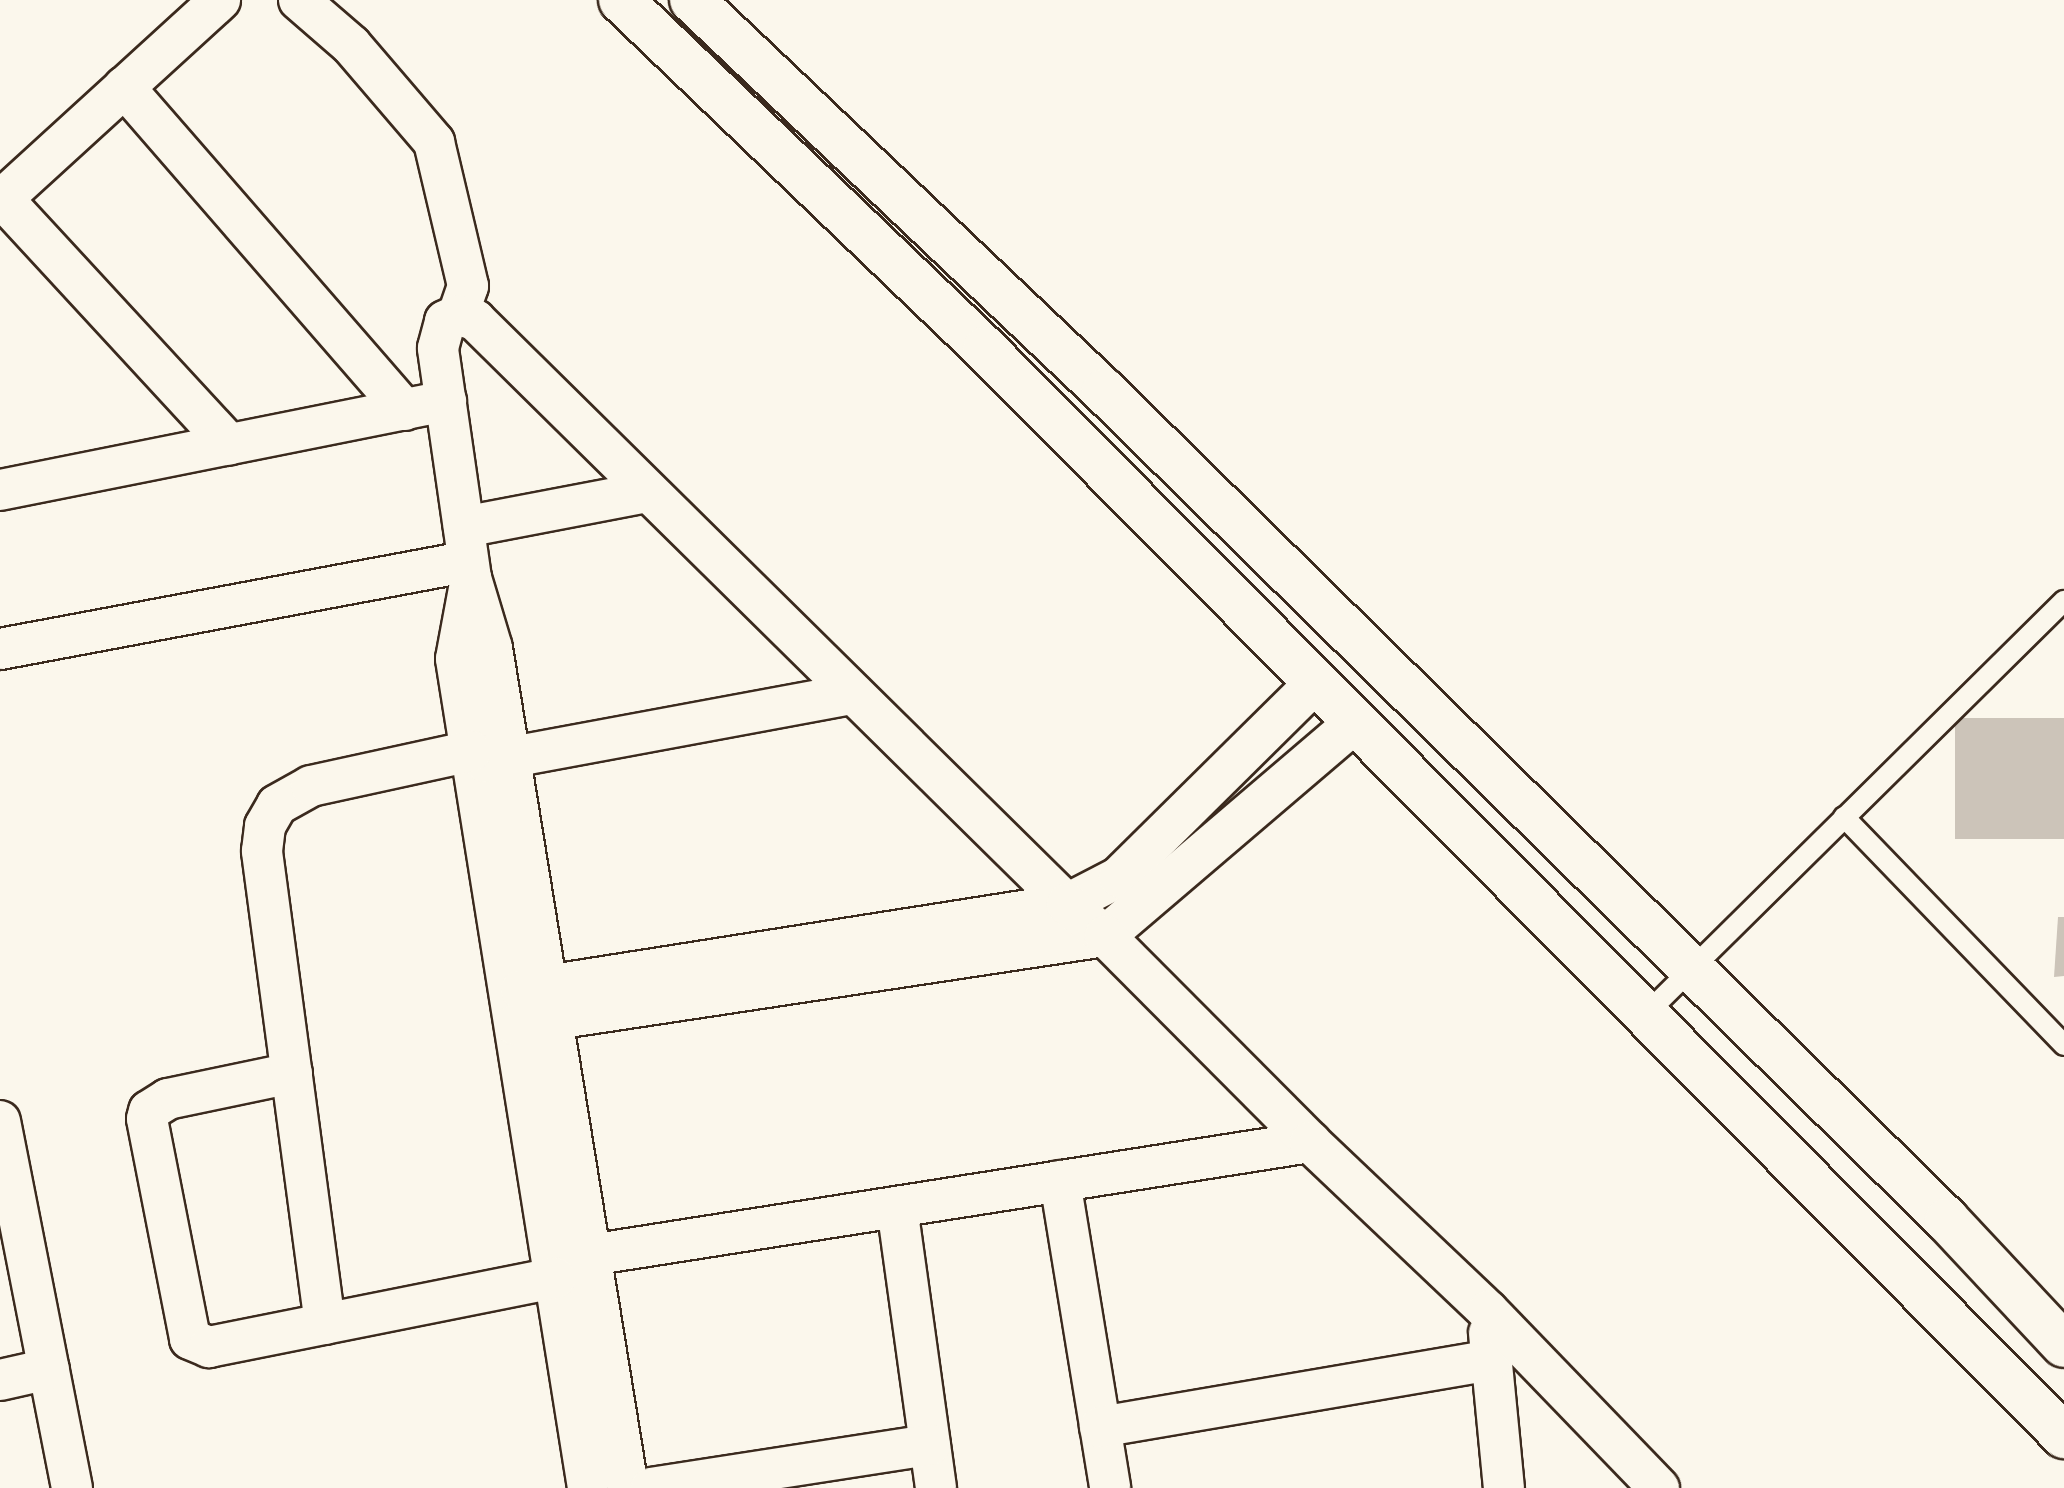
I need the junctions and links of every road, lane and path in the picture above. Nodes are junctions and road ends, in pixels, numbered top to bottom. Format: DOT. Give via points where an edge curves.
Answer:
graph roads {
  1 [pos="220,0"];
  2 [pos="299,0"];
  3 [pos="621,0"];
  4 [pos="692,0"];
  5 [pos="124,87"];
  6 [pos="1,198"];
  7 [pos="458,315"];
  8 [pos="446,401"];
  9 [pos="405,410"];
  10 [pos="229,444"];
  11 [pos="0,490"];
  12 [pos="648,492"];
  13 [pos="467,555"];
  14 [pos="2064,601"];
  15 [pos="0,649"];
  16 [pos="1316,682"];
  17 [pos="853,694"];
  18 [pos="1356,722"];
  19 [pos="485,758"];
  20 [pos="1844,817"];
  21 [pos="1067,904"];
  22 [pos="1105,936"];
  23 [pos="1691,968"];
  24 [pos="531,1006"];
  25 [pos="1646,1014"];
  26 [pos="2064,1045"];
  27 [pos="292,1073"];
  28 [pos="0,1121"];
  29 [pos="1310,1142"];
  30 [pos="1060,1181"];
  31 [pos="897,1207"];
  32 [pos="590,1255"];
  33 [pos="555,1278"];
  34 [pos="1488,1311"];
  35 [pos="325,1324"];
  36 [pos="2064,1345"];
  37 [pos="1490,1360"];
  38 [pos="49,1369"];
  39 [pos="0,1380"];
  40 [pos="1100,1427"];
  41 [pos="2064,1436"];
  42 [pos="930,1445"];
  43 [pos="72,1488"];
  44 [pos="588,1488"];
  45 [pos="628,1488"];
  46 [pos="651,1488"];
  47 [pos="936,1488"];
  48 [pos="1110,1488"];
  49 [pos="1504,1488"];
  50 [pos="1659,1488"];
  1 -- 5 [label="street"];
  2 -- 7 [label="street" via="351,45 434,142 468,286"];
  3 -- 16 [label="highway" via="985,349"];
  4 -- 23 [label="highway" via="1104,391"];
  5 -- 6 [label="street"];
  5 -- 9 [label="street"];
  6 -- 10 [label="street"];
  7 -- 8 [label="street" via="445,321 439,334"];
  7 -- 12 [label="street" via="475,320"];
  8 -- 9 [label="street"];
  8 -- 13 [label="street"];
  9 -- 10 [label="street"];
  10 -- 11 [label="street"];
  12 -- 13 [label="street"];
  12 -- 17 [label="street"];
  13 -- 15 [label="street"];
  13 -- 19 [label="street" via="456,659"];
  14 -- 20 [label="lane"];
  16 -- 18 [label="highway"];
  16 -- 21 [label="street" via="1119,877"];
  17 -- 19 [label="street"];
  17 -- 21 [label="street"];
  18 -- 22 [label="street"];
  18 -- 25 [label="highway"];
  19 -- 24 [label="street"];
  19 -- 27 [label="street" via="311,786 277,805 265,826 262,851"];
  20 -- 23 [label="lane"];
  20 -- 26 [label="lane"];
  21 -- 22 [label="street"];
  21 -- 24 [label="street"];
  22 -- 24 [label="street"];
  22 -- 29 [label="street"];
  23 -- 25 [label="lane"];
  23 -- 36 [label="highway" via="1947,1220"];
  24 -- 32 [label="street"];
  24 -- 33 [label="street"];
  25 -- 41 [label="highway"];
  27 -- 35 [label="street"];
  27 -- 35 [label="street" via="168,1099 149,1111 147,1119 190,1339 209,1347"];
  28 -- 38 [label="street"];
  29 -- 30 [label="street"];
  29 -- 34 [label="street"];
  30 -- 31 [label="street"];
  30 -- 40 [label="street"];
  31 -- 32 [label="street"];
  31 -- 42 [label="street"];
  32 -- 45 [label="street"];
  33 -- 35 [label="street"];
  33 -- 44 [label="street"];
  34 -- 37 [label="street"];
  34 -- 50 [label="street"];
  37 -- 40 [label="street"];
  37 -- 49 [label="street"];
  38 -- 39 [label="street"];
  38 -- 43 [label="street"];
  40 -- 48 [label="street"];
  42 -- 46 [label="street"];
  42 -- 47 [label="street"];
}
